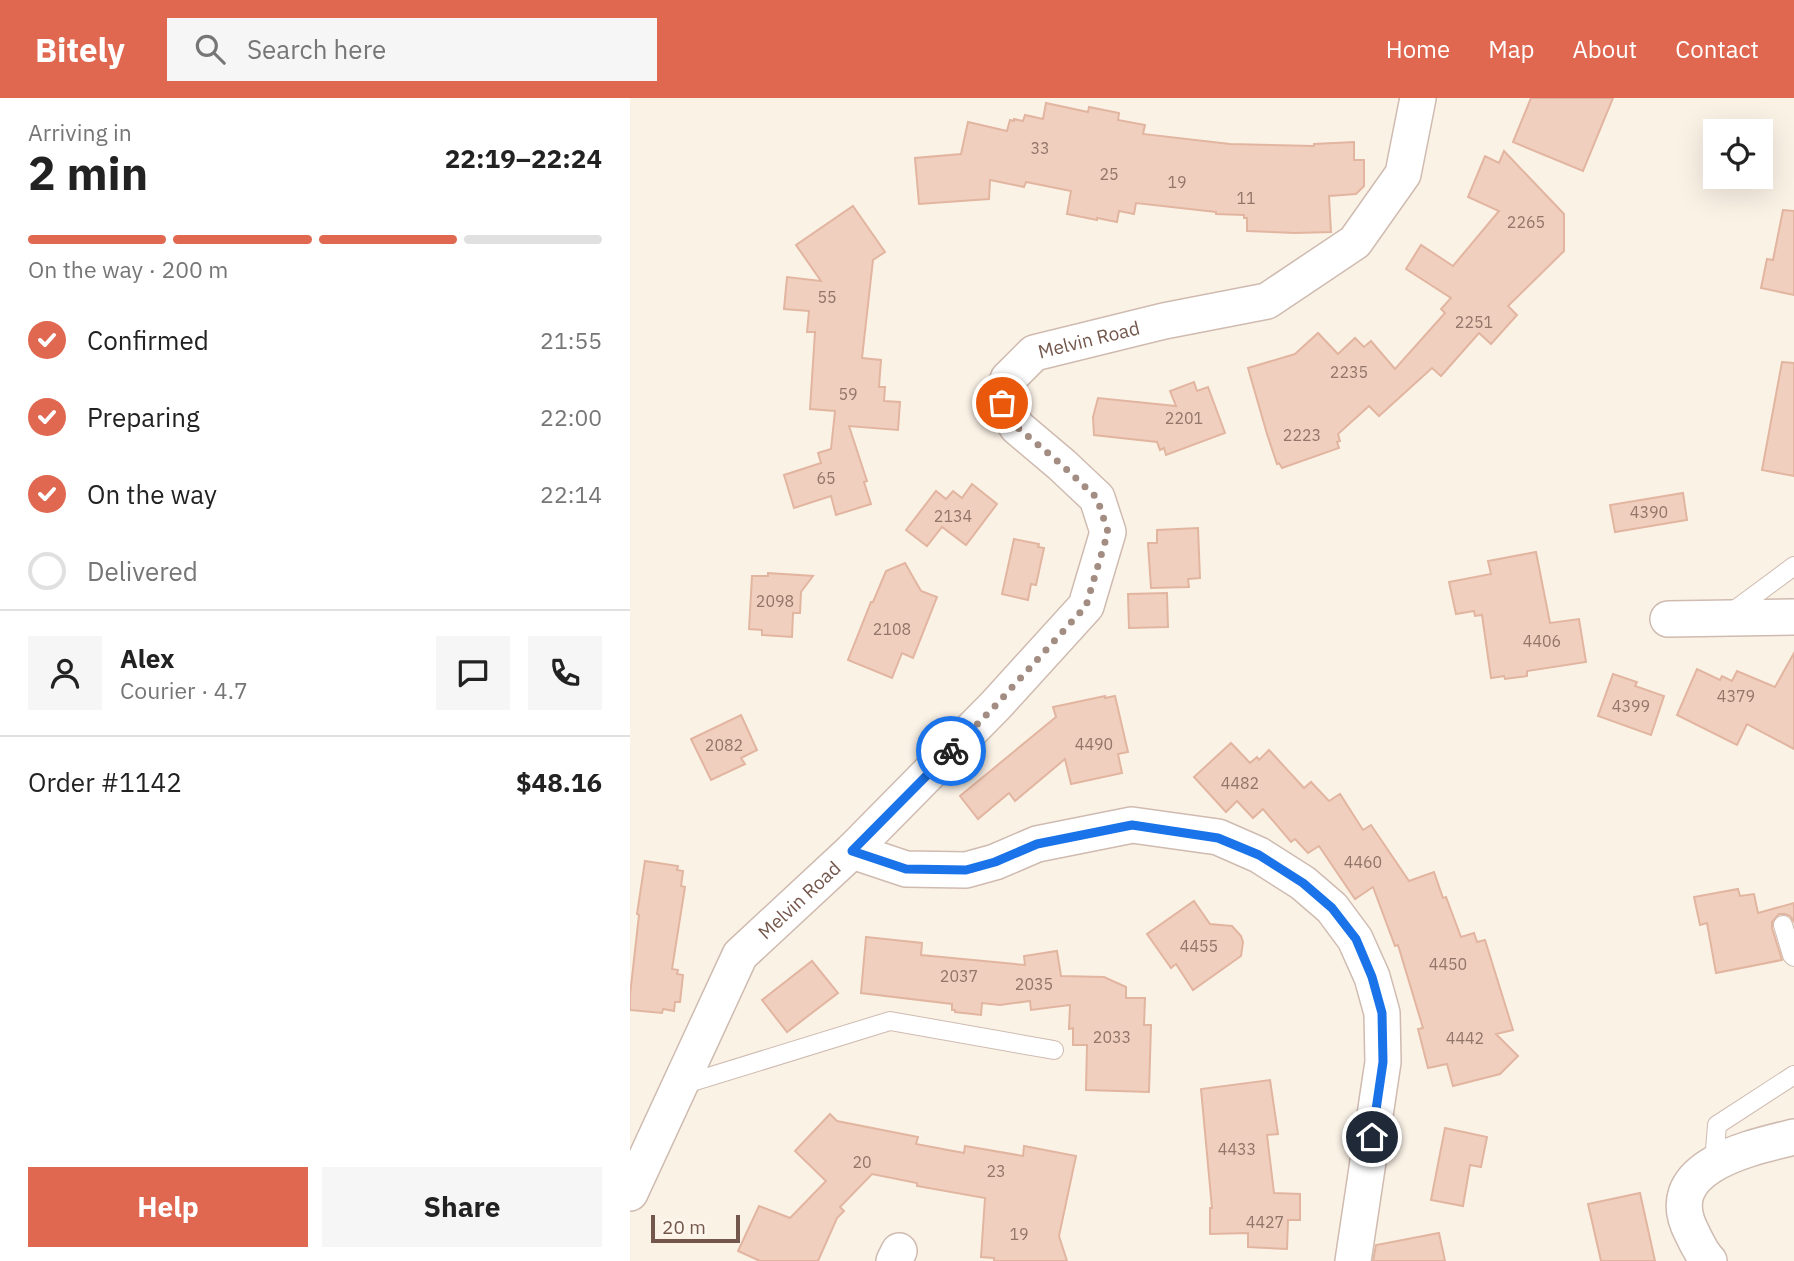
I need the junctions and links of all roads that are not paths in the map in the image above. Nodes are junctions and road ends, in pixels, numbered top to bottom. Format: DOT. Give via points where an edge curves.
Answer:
graph roads {
  1 [pos="1418,98"];
  2 [pos="1794,566"];
  3 [pos="1794,617"];
  4 [pos="1725,618"];
  5 [pos="1668,619"];
  6 [pos="852,851"];
  7 [pos="1783,925"];
  8 [pos="1794,957"];
  9 [pos="1054,1050"];
  10 [pos="1794,1075"];
  11 [pos="679,1086"];
  12 [pos="1794,1137"];
  13 [pos="1714,1163"];
  14 [pos="630,1193"];
  15 [pos="1353,1261"];
  16 [pos="1709,1261"];
  1 -- 6 [label="street, Melvin Road" via="1403,174 1355,242 1267,301 1034,353 1007,379 1002,403 1017,427 1097,498 1108,532 1086,606"];
  2 -- 4 [label="lane"];
  3 -- 4 [label="street"];
  4 -- 5 [label="street"];
  6 -- 11 [label="street, Melvin Road" via="740,955"];
  6 -- 15 [label="street" via="906,869 966,870 1037,844 1132,825 1218,838 1259,855 1303,883 1332,908 1356,939 1382,1013 1383,1062"];
  7 -- 8 [label="lane"];
  9 -- 11 [label="lane" via="890,1021"];
  10 -- 13 [label="lane" via="1717,1125"];
  11 -- 14 [label="street, Melvin Road"];
  12 -- 13 [label="street"];
  13 -- 16 [label="street" via="1692,1181 1683,1205 1688,1225"];
}
